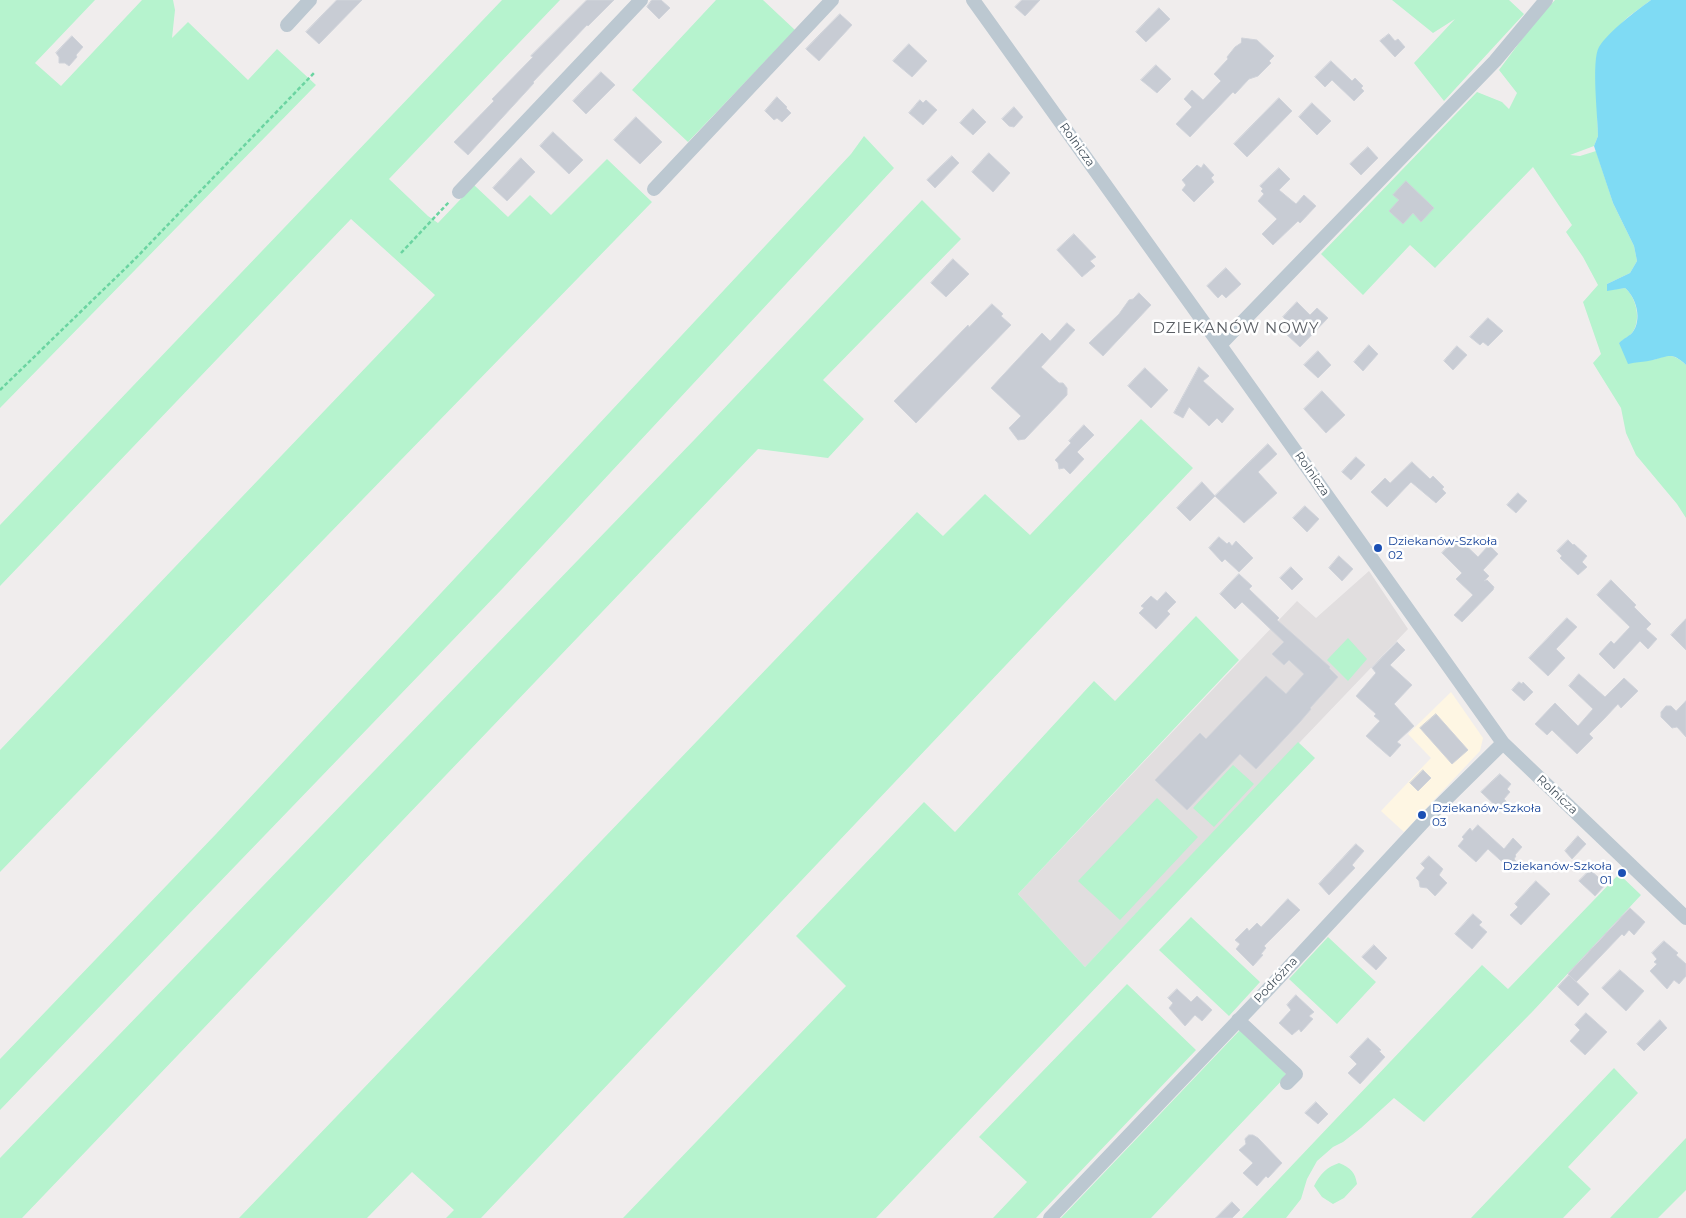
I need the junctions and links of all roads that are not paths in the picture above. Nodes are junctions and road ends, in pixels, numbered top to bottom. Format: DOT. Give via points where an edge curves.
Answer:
graph roads {
  1 [pos="310,0"];
  2 [pos="641,0"];
  3 [pos="832,0"];
  4 [pos="973,0"];
  5 [pos="1546,0"];
  6 [pos="287,24"];
  7 [pos="654,189"];
  8 [pos="459,192"];
  9 [pos="1220,345"];
  10 [pos="1503,743"];
  11 [pos="1686,918"];
  12 [pos="1238,1020"];
  13 [pos="1287,1083"];
  14 [pos="1050,1218"];
  1 -- 6 [label="street"];
  2 -- 8 [label="street"];
  3 -- 7 [label="street"];
  4 -- 9 [label="street, Rolnicza"];
  5 -- 9 [label="street" via="1495,61"];
  9 -- 10 [label="street, Rolnicza"];
  10 -- 11 [label="street, Rolnicza"];
  10 -- 12 [label="street, Podróżna" via="1427,818"];
  12 -- 13 [label="street" via="1296,1074"];
  12 -- 14 [label="street, Podróżna"];
}
